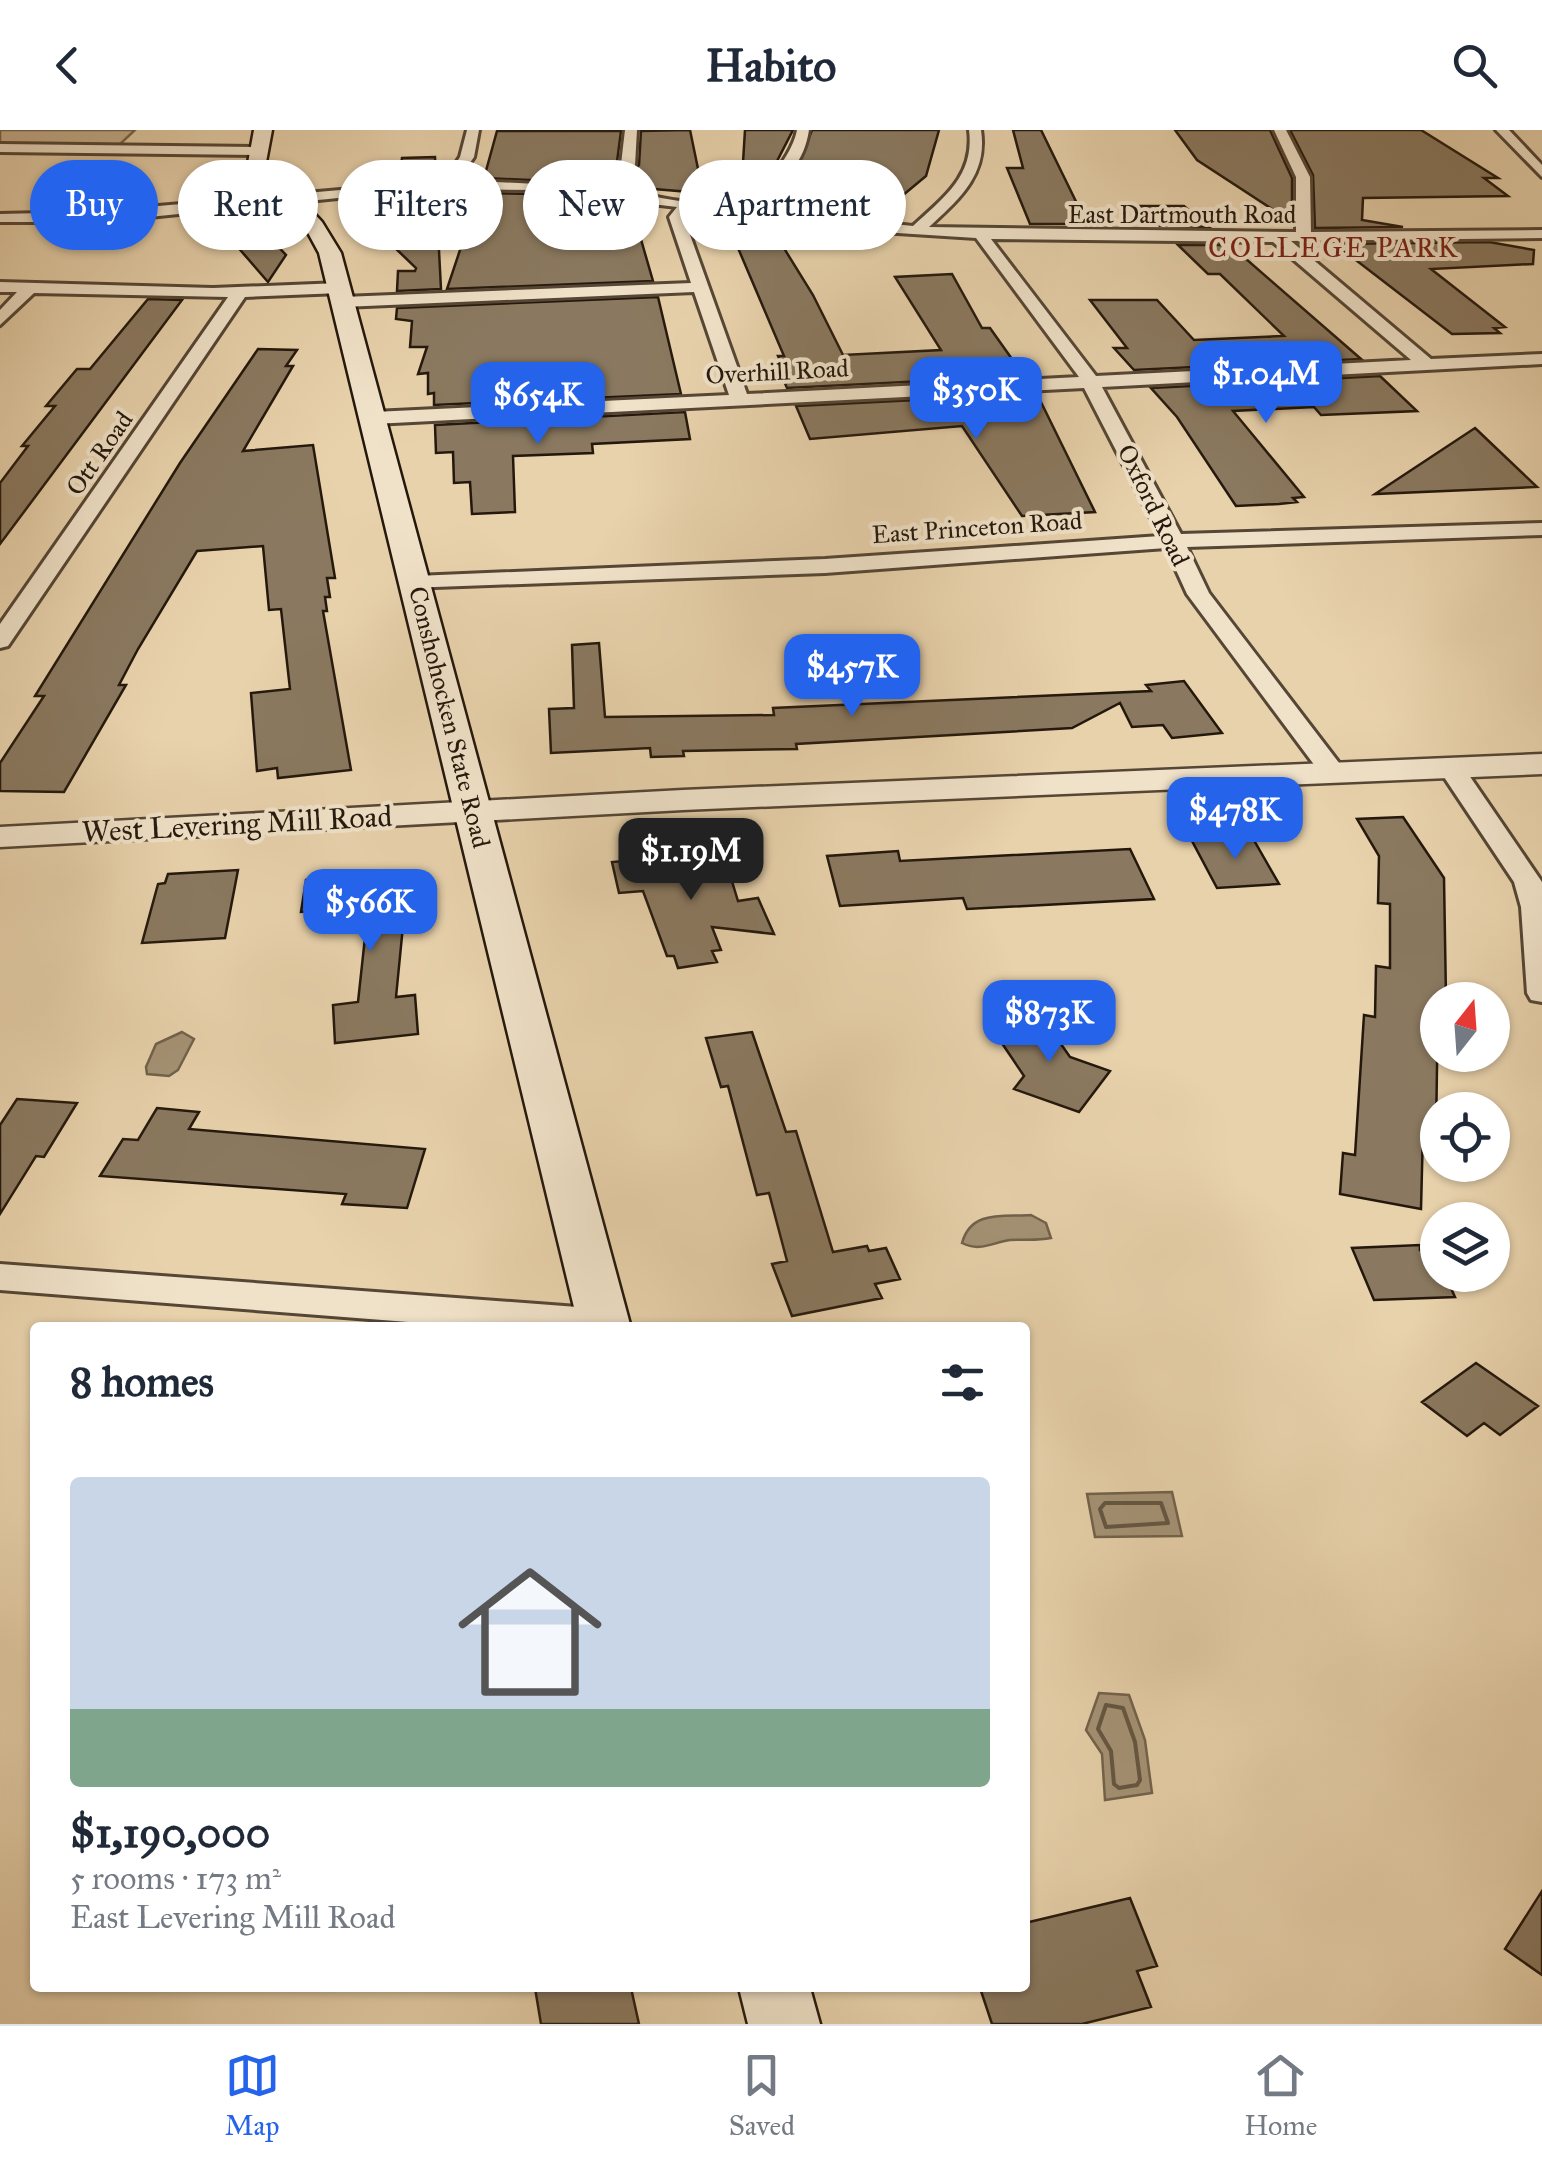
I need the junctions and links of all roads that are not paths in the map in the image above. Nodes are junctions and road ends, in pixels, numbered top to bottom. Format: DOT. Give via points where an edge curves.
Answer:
graph roads {
  1 [pos="264,130"];
  2 [pos="473,130"];
  3 [pos="630,130"];
  4 [pos="803,130"];
  5 [pos="975,130"];
  6 [pos="1280,130"];
  7 [pos="1502,130"];
  8 [pos="0,148"];
  9 [pos="257,151"];
  10 [pos="259,160"];
  11 [pos="465,160"];
  12 [pos="628,160"];
  13 [pos="792,160"];
  14 [pos="1542,173"];
  15 [pos="0,218"];
  16 [pos="30,218"];
  17 [pos="906,231"];
  18 [pos="916,232"];
  19 [pos="318,233"];
  20 [pos="1542,234"];
  21 [pos="982,235"];
  22 [pos="1276,236"];
  23 [pos="1304,236"];
  24 [pos="687,250"];
  25 [pos="0,287"];
  26 [pos="31,287"];
  27 [pos="700,287"];
  28 [pos="240,293"];
  29 [pos="341,295"];
  30 [pos="0,320"];
  31 [pos="1542,359"];
  32 [pos="1428,364"];
  33 [pos="1090,381"];
  34 [pos="739,398"];
  35 [pos="374,418"];
  36 [pos="1542,529"];
  37 [pos="1172,540"];
  38 [pos="416,583"];
  39 [pos="0,641"];
  40 [pos="1542,764"];
  41 [pos="1450,768"];
  42 [pos="1333,772"];
  43 [pos="474,811"];
  44 [pos="0,837"];
  45 [pos="1541,956"];
  46 [pos="1542,993"];
  47 [pos="0,1277"];
  48 [pos="567,1322"];
  49 [pos="604,1322"];
  50 [pos="776,1992"];
  51 [pos="784,2024"];
  1 -- 9 [label="main road"];
  2 -- 11 [label="street"];
  3 -- 12 [label="street"];
  4 -- 13 [label="street"];
  5 -- 18 [label="street" via="970,178"];
  6 -- 23 [label="street" via="1303,177"];
  7 -- 14 [label="street"];
  8 -- 9 [label="street"];
  9 -- 10 [label="main road, Conshohocken State Road"];
  15 -- 16 [label="street, East Dartmouth Road"];
  17 -- 18 [label="street, East Dartmouth Road"];
  18 -- 21 [label="street, East Dartmouth Road"];
  19 -- 29 [label="main road, Conshohocken State Road"];
  20 -- 23 [label="street, East Dartmouth Road"];
  21 -- 22 [label="street, East Dartmouth Road"];
  21 -- 33 [label="street, Oxford Road"];
  22 -- 23 [label="street, East Dartmouth Road"];
  22 -- 32 [label="street"];
  24 -- 27 [label="street"];
  25 -- 26 [label="street"];
  26 -- 28 [label="street"];
  26 -- 30 [label="street"];
  27 -- 29 [label="street"];
  27 -- 34 [label="street"];
  28 -- 29 [label="street"];
  28 -- 39 [label="street, Ott Road"];
  29 -- 35 [label="main road, Conshohocken State Road"];
  31 -- 32 [label="street, Overhill Road"];
  32 -- 33 [label="street, Overhill Road"];
  33 -- 34 [label="street, Overhill Road"];
  33 -- 37 [label="street, Oxford Road"];
  34 -- 35 [label="street, Overhill Road"];
  35 -- 38 [label="main road, Conshohocken State Road"];
  36 -- 37 [label="street, East Princeton Road"];
  37 -- 38 [label="street, East Princeton Road" via="812,567"];
  37 -- 42 [label="street, Oxford Road" via="1216,620"];
  38 -- 43 [label="main road, Conshohocken State Road"];
  40 -- 41 [label="street, West Levering Mill Road"];
  41 -- 42 [label="street, West Levering Mill Road"];
  41 -- 45 [label="street" via="1528,882"];
  42 -- 43 [label="street, West Levering Mill Road"];
  43 -- 44 [label="street, West Levering Mill Road"];
  43 -- 49 [label="main road, Conshohocken State Road"];
  45 -- 46 [label="street"];
  47 -- 48 [label="street"];
  50 -- 51 [label="main road"];
}
